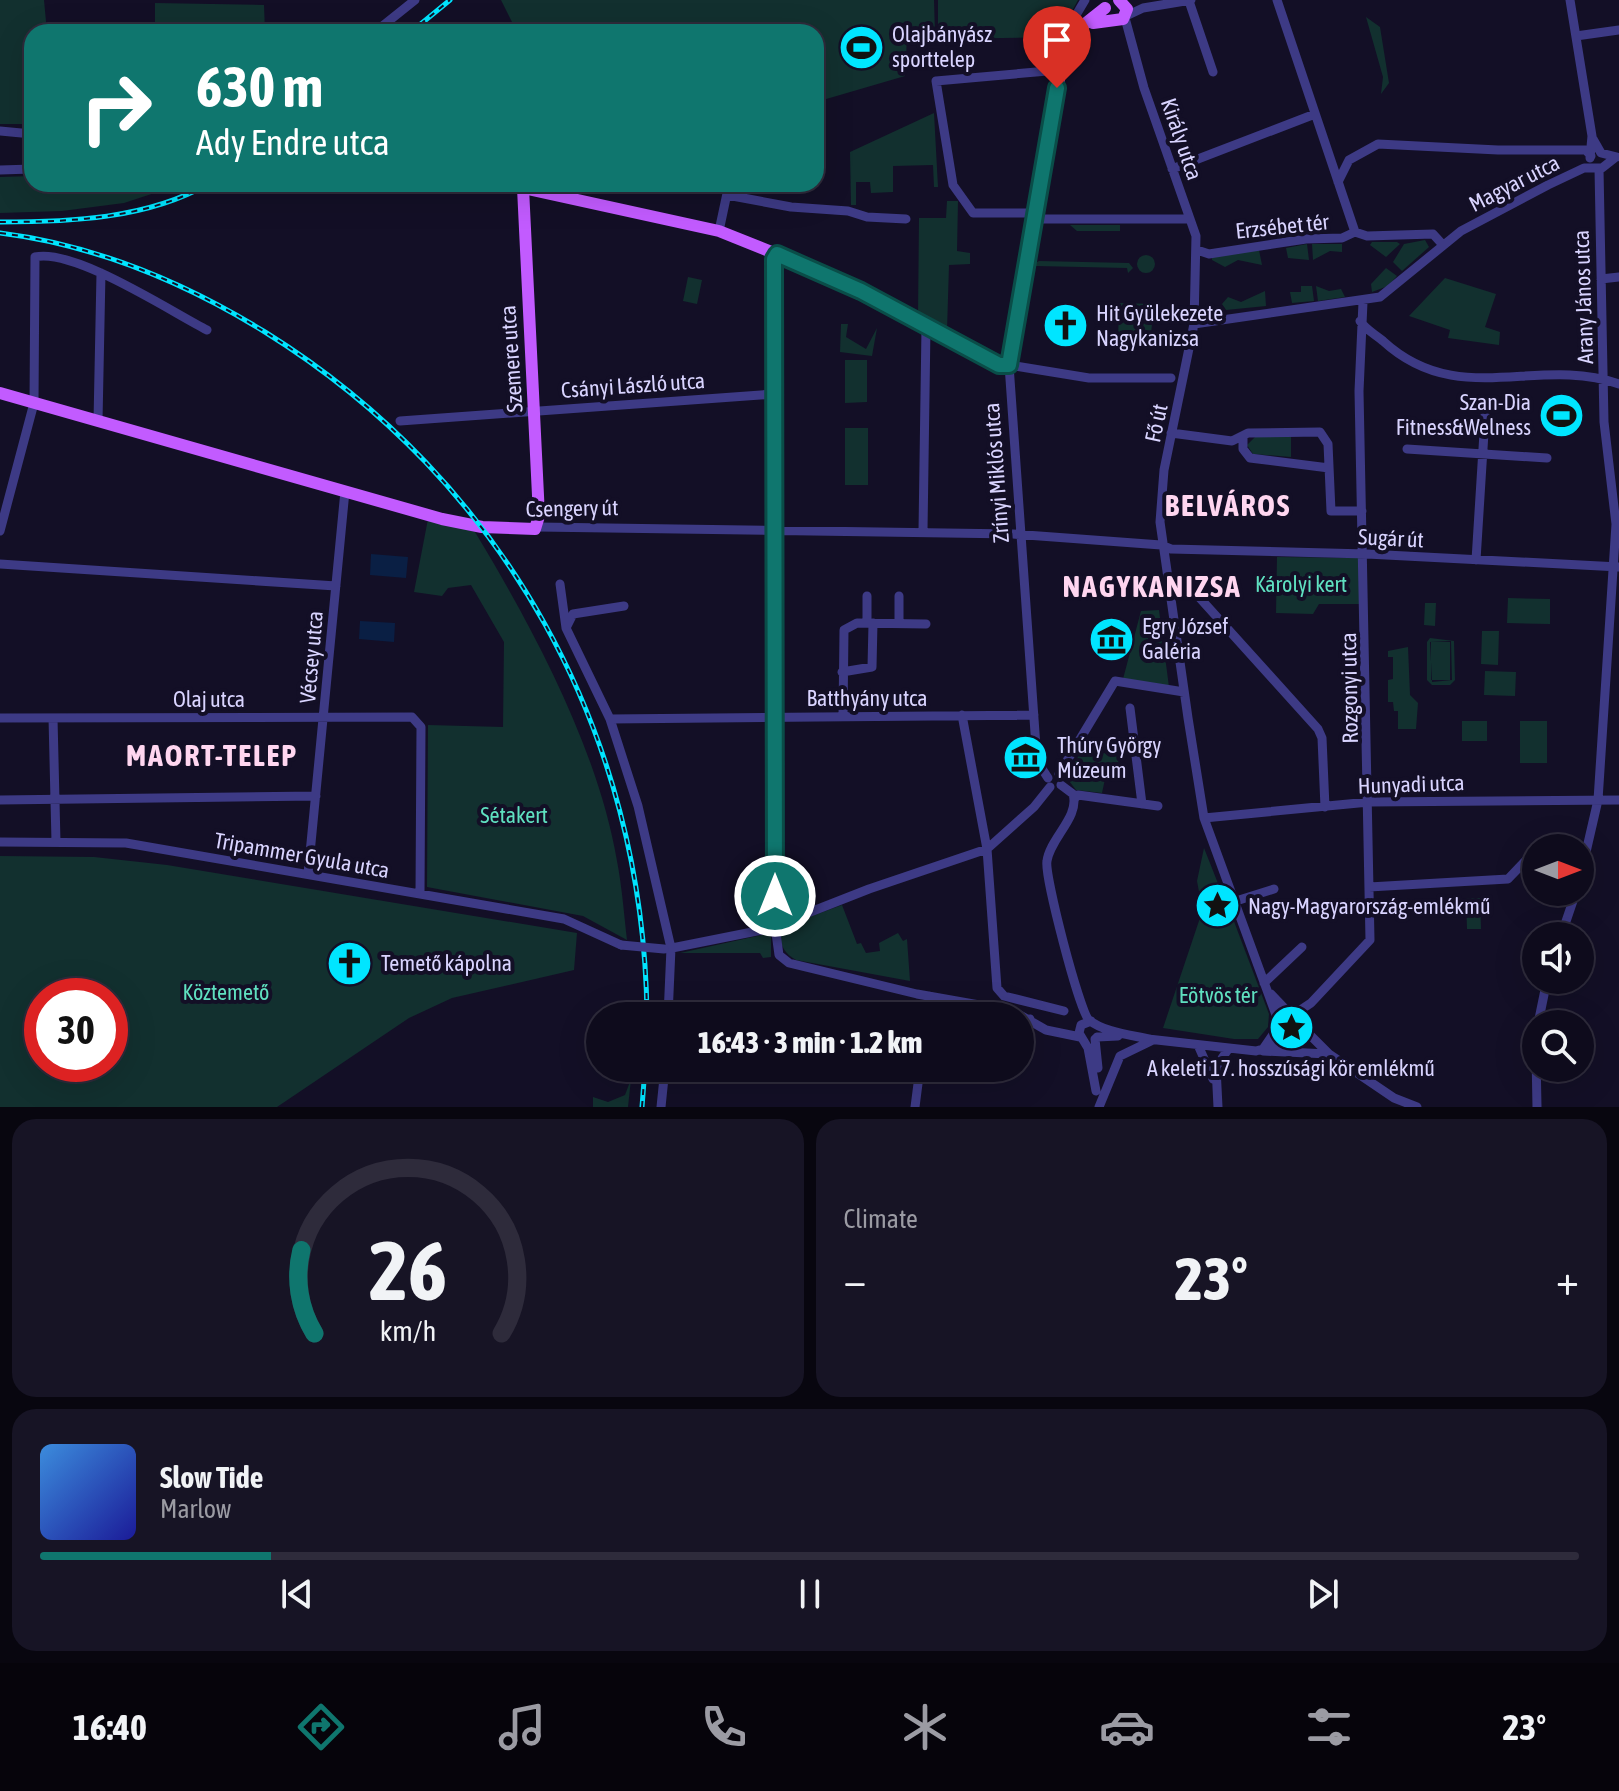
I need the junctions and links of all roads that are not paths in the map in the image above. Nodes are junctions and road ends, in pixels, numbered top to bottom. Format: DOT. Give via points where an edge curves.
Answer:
graph roads {
  1 [pos="415,0"];
  2 [pos="1085,0"];
  3 [pos="1190,0"];
  4 [pos="1277,0"];
  5 [pos="1570,0"];
  6 [pos="1117,8"];
  7 [pos="385,24"];
  8 [pos="1619,30"];
  9 [pos="1071,35"];
  10 [pos="1576,36"];
  11 [pos="1059,70"];
  12 [pos="1213,72"];
  13 [pos="1315,114"];
  14 [pos="0,131"];
  15 [pos="24,133"];
  16 [pos="1617,157"];
  17 [pos="1596,161"];
  18 [pos="24,169"];
  19 [pos="1172,169"];
  20 [pos="0,170"];
  21 [pos="1338,182"];
  22 [pos="523,192"];
  23 [pos="541,192"];
  24 [pos="727,192"];
  25 [pos="738,192"];
  26 [pos="1035,216"];
  27 [pos="906,219"];
  28 [pos="1190,219"];
  29 [pos="719,231"];
  30 [pos="1355,232"];
  31 [pos="1443,245"];
  32 [pos="1197,250"];
  33 [pos="777,254"];
  34 [pos="101,273"];
  35 [pos="1619,277"];
  36 [pos="1601,279"];
  37 [pos="1363,302"];
  38 [pos="1209,321"];
  39 [pos="1360,321"];
  40 [pos="1194,324"];
  41 [pos="926,327"];
  42 [pos="207,330"];
  43 [pos="1189,351"];
  44 [pos="1009,365"];
  45 [pos="1171,378"];
  46 [pos="1604,379"];
  47 [pos="1619,384"];
  48 [pos="0,393"];
  49 [pos="774,394"];
  50 [pos="1486,401"];
  51 [pos="34,403"];
  52 [pos="535,410"];
  53 [pos="98,421"];
  54 [pos="400,421"];
  55 [pos="1171,433"];
  56 [pos="1243,438"];
  57 [pos="1407,449"];
  58 [pos="1482,455"];
  59 [pos="1547,458"];
  60 [pos="1329,468"];
  61 [pos="0,483"];
  62 [pos="11,485"];
  63 [pos="345,491"];
  64 [pos="1362,511"];
  65 [pos="538,527"];
  66 [pos="774,528"];
  67 [pos="0,531"];
  68 [pos="923,531"];
  69 [pos="1021,534"];
  70 [pos="1161,545"];
  71 [pos="1363,554"];
  72 [pos="1476,560"];
  73 [pos="0,564"];
  74 [pos="1615,567"];
  75 [pos="560,584"];
  76 [pos="336,586"];
  77 [pos="1168,586"];
  78 [pos="1194,595"];
  79 [pos="867,596"];
  80 [pos="899,596"];
  81 [pos="1170,602"];
  82 [pos="624,606"];
  83 [pos="870,623"];
  84 [pos="899,623"];
  85 [pos="926,624"];
  86 [pos="566,628"];
  87 [pos="842,672"];
  88 [pos="1184,692"];
  89 [pos="1130,708"];
  90 [pos="962,715"];
  91 [pos="1034,715"];
  92 [pos="324,716"];
  93 [pos="775,716"];
  94 [pos="843,716"];
  95 [pos="0,718"];
  96 [pos="53,718"];
  97 [pos="610,719"];
  98 [pos="1055,781"];
  99 [pos="316,796"];
  100 [pos="1075,798"];
  101 [pos="55,799"];
  102 [pos="0,800"];
  103 [pos="1598,800"];
  104 [pos="1619,800"];
  105 [pos="1369,802"];
  106 [pos="1142,804"];
  107 [pos="1158,806"];
  108 [pos="1325,807"];
  109 [pos="1204,818"];
  110 [pos="1590,834"];
  111 [pos="0,842"];
  112 [pos="56,842"];
  113 [pos="987,849"];
  114 [pos="1522,864"];
  115 [pos="308,874"];
  116 [pos="1369,887"];
  117 [pos="1274,889"];
  118 [pos="420,894"];
  119 [pos="1236,901"];
  120 [pos="775,926"];
  121 [pos="1302,947"];
  122 [pos="667,949"];
  123 [pos="1266,986"];
  124 [pos="929,996"];
  125 [pos="668,1002"];
  126 [pos="928,1002"];
  127 [pos="963,1002"];
  128 [pos="1311,1003"];
  129 [pos="1064,1011"];
  130 [pos="1292,1015"];
  131 [pos="1034,1022"];
  132 [pos="1279,1025"];
  133 [pos="1302,1026"];
  134 [pos="1088,1029"];
  135 [pos="1290,1038"];
  136 [pos="1153,1040"];
  137 [pos="1198,1045"];
  138 [pos="1229,1048"];
  139 [pos="1259,1050"];
  140 [pos="1327,1053"];
  141 [pos="664,1082"];
  142 [pos="918,1082"];
  143 [pos="1537,1082"];
  144 [pos="1217,1090"];
  145 [pos="1394,1098"];
  146 [pos="661,1107"];
  147 [pos="915,1107"];
  148 [pos="1097,1107"];
  149 [pos="1218,1107"];
  150 [pos="1403,1107"];
  151 [pos="1417,1107"];
  152 [pos="1537,1107"];
  1 -- 7 [label="street"];
  2 -- 9 [label="street" via="1069,27"];
  3 -- 6 [label="street"];
  3 -- 12 [label="street"];
  4 -- 13 [label="street"];
  5 -- 10 [label="street"];
  6 -- 9 [label="main road"];
  6 -- 19 [label="street, Király utca"];
  8 -- 10 [label="street"];
  9 -- 11 [label="main road, Zrínyi Miklós utca"];
  10 -- 17 [label="street"];
  11 -- 26 [label="main road, Zrínyi Miklós utca"];
  11 -- 26 [label="street" via="936,81 953,185 973,213"];
  13 -- 19 [label="street"];
  13 -- 21 [label="street"];
  14 -- 15 [label="street"];
  16 -- 17 [label="street"];
  17 -- 21 [label="street" via="1586,150 1388,143 1365,148 1349,160"];
  17 -- 31 [label="street, Magyar utca"];
  17 -- 36 [label="street, Arany János utca"];
  18 -- 20 [label="street"];
  19 -- 28 [label="street, Király utca"];
  21 -- 30 [label="street"];
  22 -- 52 [label="main road, Szemere utca"];
  23 -- 29 [label="main road"];
  24 -- 29 [label="street"];
  25 -- 27 [label="street" via="791,207"];
  26 -- 28 [label="street"];
  26 -- 44 [label="main road, Zrínyi Miklós utca"];
  28 -- 32 [label="street, Király utca"];
  29 -- 33 [label="main road"];
  30 -- 31 [label="street, Erzsébet tér" via="1430,233"];
  30 -- 32 [label="street, Erzsébet tér" via="1209,254"];
  31 -- 37 [label="street" via="1386,293"];
  32 -- 40 [label="street, Fő út"];
  33 -- 41 [label="main road"];
  33 -- 49 [label="street"];
  34 -- 42 [label="street"];
  34 -- 51 [label="street" via="43,256 32,261"];
  34 -- 53 [label="street"];
  35 -- 36 [label="street"];
  36 -- 46 [label="street, Arany János utca"];
  37 -- 38 [label="street"];
  37 -- 39 [label="street, Rozgonyi utca"];
  38 -- 40 [label="street"];
  38 -- 43 [label="street"];
  39 -- 46 [label="street" via="1407,362 1442,374"];
  39 -- 64 [label="street, Rozgonyi utca"];
  40 -- 43 [label="street, Fő út"];
  41 -- 44 [label="main road" via="999,365"];
  41 -- 68 [label="street"];
  43 -- 55 [label="street, Fő út"];
  44 -- 45 [label="street" via="1089,378"];
  44 -- 69 [label="street, Zrínyi Miklós utca"];
  46 -- 47 [label="street"];
  46 -- 74 [label="street, Arany János utca" via="1616,512"];
  48 -- 51 [label="main road, Csengery út"];
  49 -- 52 [label="street, Csányi László utca"];
  49 -- 66 [label="street"];
  50 -- 58 [label="street"];
  51 -- 53 [label="main road, Csengery út"];
  51 -- 62 [label="street"];
  52 -- 54 [label="street, Csányi László utca"];
  52 -- 65 [label="main road, Szemere utca"];
  53 -- 63 [label="main road, Csengery út"];
  55 -- 56 [label="street"];
  55 -- 70 [label="street, Fő út" via="1160,503"];
  56 -- 60 [label="street" via="1250,458"];
  56 -- 60 [label="street" via="1248,433 1320,432 1327,439"];
  57 -- 58 [label="street"];
  58 -- 59 [label="street"];
  58 -- 72 [label="street"];
  60 -- 64 [label="street" via="1331,511"];
  61 -- 62 [label="street"];
  62 -- 67 [label="street"];
  63 -- 65 [label="main road, Csengery út" via="459,524"];
  63 -- 76 [label="street, Vécsey utca"];
  64 -- 71 [label="street, Rozgonyi utca"];
  65 -- 66 [label="street, Csengery út"];
  66 -- 68 [label="street, Csengery út"];
  66 -- 93 [label="street"];
  68 -- 69 [label="street, Csengery út"];
  69 -- 70 [label="street, Csengery út"];
  69 -- 91 [label="street, Zrínyi Miklós utca"];
  70 -- 71 [label="street, Sugár út"];
  70 -- 77 [label="street, Fő út"];
  71 -- 72 [label="street, Sugár út"];
  71 -- 105 [label="street, Rozgonyi utca"];
  72 -- 74 [label="street, Sugár út"];
  73 -- 76 [label="street"];
  74 -- 103 [label="street, Arany János utca"];
  75 -- 86 [label="street"];
  76 -- 92 [label="street, Vécsey utca"];
  77 -- 78 [label="street"];
  77 -- 81 [label="street, Fő út"];
  78 -- 81 [label="street"];
  78 -- 108 [label="street" via="1318,729"];
  79 -- 83 [label="street"];
  80 -- 84 [label="street"];
  81 -- 88 [label="street, Fő út"];
  82 -- 86 [label="street" via="573,614"];
  83 -- 84 [label="street"];
  83 -- 87 [label="street" via="844,630"];
  83 -- 87 [label="street" via="872,667"];
  84 -- 85 [label="street"];
  86 -- 97 [label="street"];
  87 -- 94 [label="street"];
  88 -- 98 [label="street" via="1115,681"];
  88 -- 109 [label="street"];
  89 -- 106 [label="street"];
  90 -- 91 [label="street, Batthyány utca"];
  90 -- 94 [label="street, Batthyány utca"];
  90 -- 113 [label="street"];
  91 -- 98 [label="street, Zrínyi Miklós utca" via="1037,761"];
  92 -- 96 [label="street, Olaj utca"];
  92 -- 99 [label="street, Vécsey utca"];
  92 -- 118 [label="street, Olaj utca" via="409,717 421,727"];
  93 -- 94 [label="street, Batthyány utca"];
  93 -- 97 [label="street, Batthyány utca"];
  93 -- 120 [label="street"];
  95 -- 96 [label="street, Olaj utca"];
  96 -- 101 [label="street"];
  97 -- 122 [label="street" via="638,806"];
  98 -- 100 [label="street"];
  98 -- 113 [label="street"];
  99 -- 101 [label="street"];
  99 -- 115 [label="street, Vécsey utca"];
  100 -- 106 [label="street"];
  100 -- 134 [label="street" via="1046,865"];
  101 -- 102 [label="street"];
  101 -- 112 [label="street"];
  103 -- 104 [label="street, Hunyadi utca"];
  103 -- 105 [label="street, Hunyadi utca"];
  103 -- 110 [label="street, Arany János utca"];
  105 -- 108 [label="street, Hunyadi utca"];
  105 -- 116 [label="street, Rozgonyi utca"];
  106 -- 107 [label="street"];
  108 -- 109 [label="street, Hunyadi utca"];
  109 -- 119 [label="street"];
  111 -- 112 [label="street, Tripammer Gyula utca"];
  112 -- 115 [label="street, Tripammer Gyula utca" via="126,843"];
  113 -- 120 [label="street"];
  113 -- 129 [label="street" via="997,988 1004,996"];
  114 -- 116 [label="street" via="1508,879"];
  115 -- 118 [label="street, Tripammer Gyula utca"];
  116 -- 128 [label="street, Rozgonyi utca" via="1369,943"];
  117 -- 119 [label="street"];
  118 -- 122 [label="street, Tripammer Gyula utca, bridge" via="564,919 621,945"];
  119 -- 123 [label="street"];
  120 -- 122 [label="street"];
  120 -- 124 [label="street" via="779,955 789,963"];
  121 -- 123 [label="street"];
  122 -- 125 [label="street"];
  123 -- 130 [label="street"];
  123 -- 132 [label="street"];
  124 -- 126 [label="street"];
  124 -- 127 [label="street"];
  128 -- 130 [label="street, Rozgonyi utca"];
  128 -- 133 [label="street, Rozgonyi utca"];
  130 -- 132 [label="street, Rozgonyi utca"];
  130 -- 133 [label="street"];
  131 -- 134 [label="street" via="1046,1030"];
  132 -- 135 [label="street"];
  132 -- 139 [label="street"];
  133 -- 135 [label="street, Rozgonyi utca"];
  133 -- 140 [label="street"];
  134 -- 136 [label="street"];
  134 -- 148 [label="street"];
  135 -- 139 [label="street"];
  135 -- 140 [label="street"];
  136 -- 137 [label="street"];
  136 -- 148 [label="street" via="1120,1056"];
  137 -- 138 [label="street"];
  137 -- 144 [label="street"];
  138 -- 139 [label="street"];
  138 -- 144 [label="street" via="1216,1067"];
  139 -- 140 [label="street"];
  140 -- 145 [label="street"];
  141 -- 146 [label="street"];
  142 -- 147 [label="street"];
  143 -- 152 [label="street"];
  144 -- 149 [label="street"];
  145 -- 150 [label="street"];
  145 -- 151 [label="street"];
}
